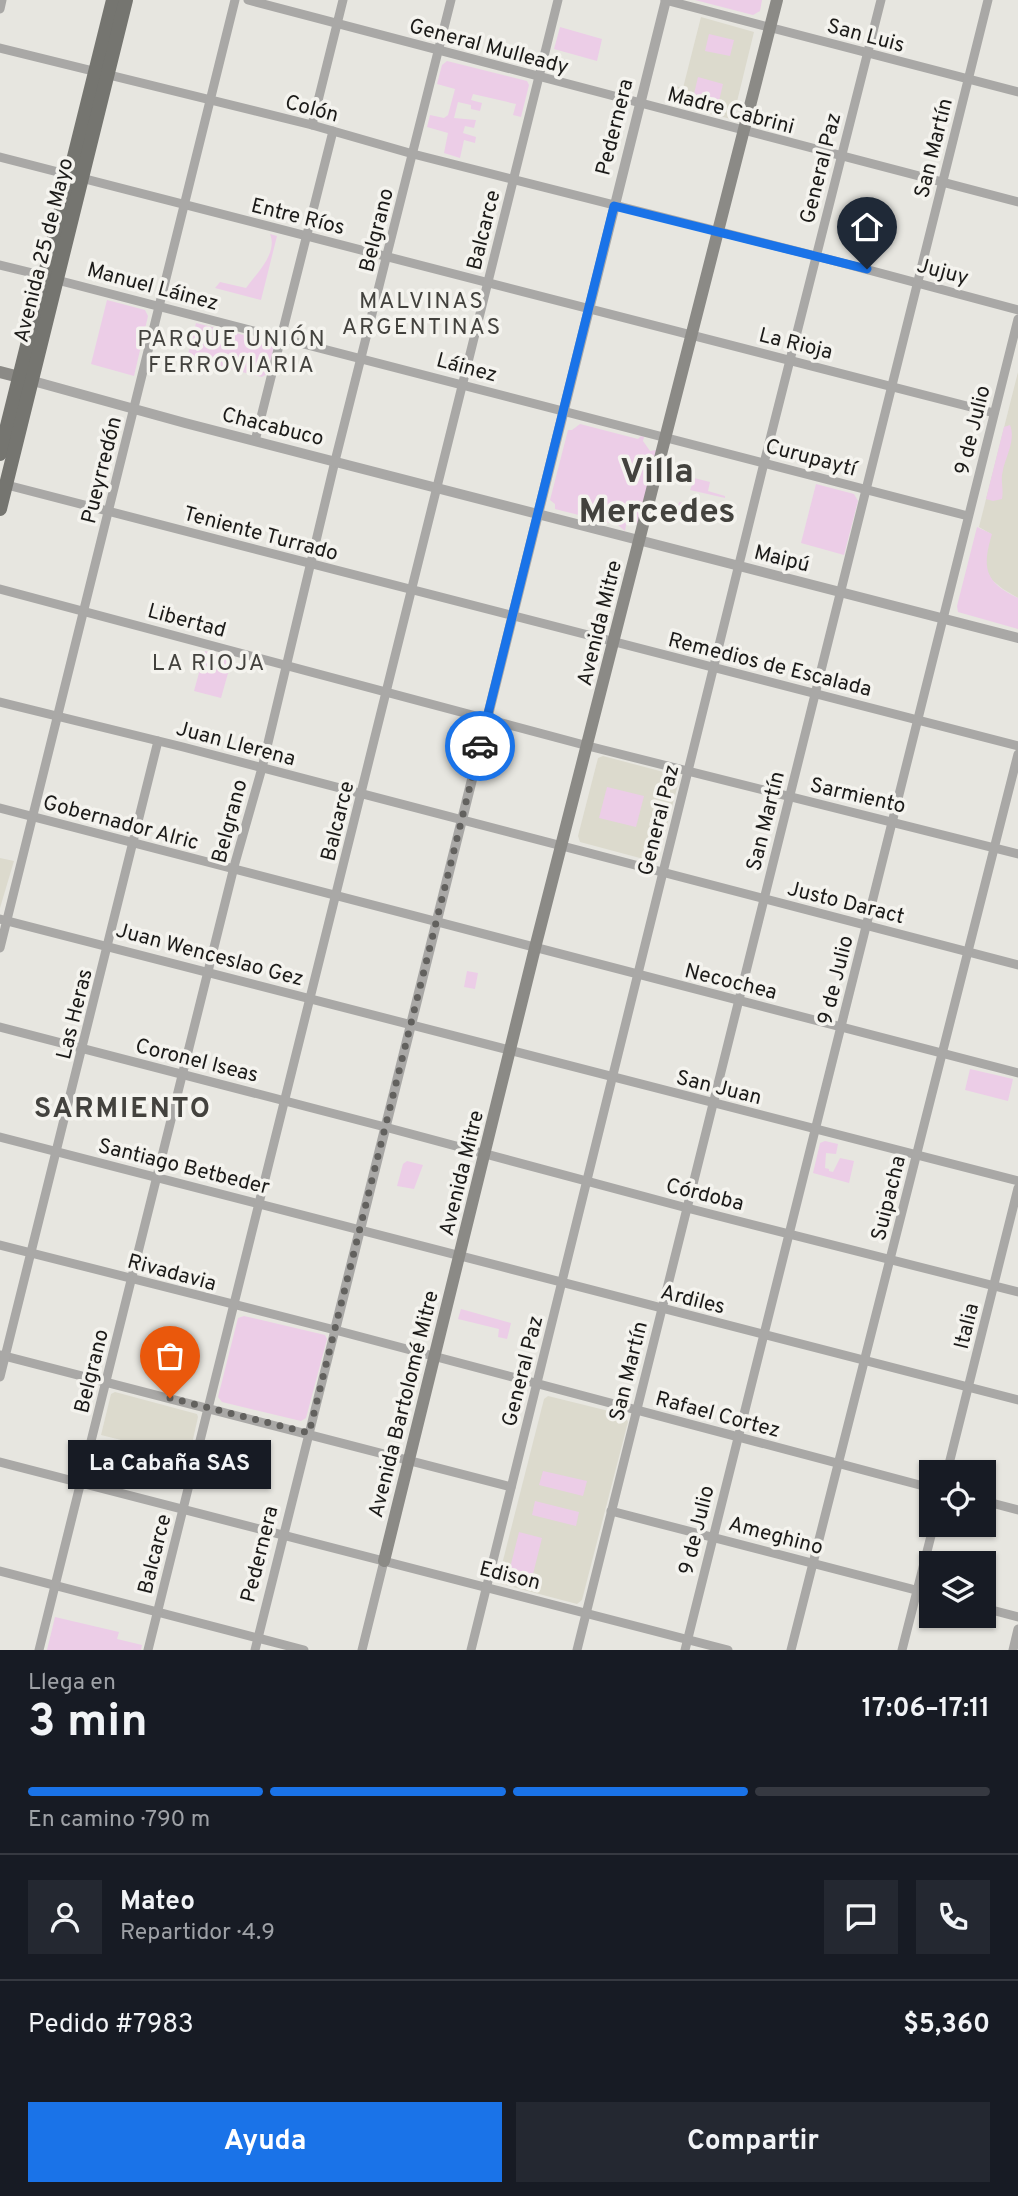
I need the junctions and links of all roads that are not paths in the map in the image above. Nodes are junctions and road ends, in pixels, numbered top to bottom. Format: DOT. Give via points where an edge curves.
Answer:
graph roads {
  1 [pos="2,0"];
  2 [pos="113,0"];
  3 [pos="126,0"];
  4 [pos="236,0"];
  5 [pos="248,0"];
  6 [pos="343,0"];
  7 [pos="451,0"];
  8 [pos="558,0"];
  9 [pos="665,0"];
  10 [pos="776,0"];
  11 [pos="881,0"];
  12 [pos="988,0"];
  13 [pos="0,9"];
  14 [pos="337,24"];
  15 [pos="770,28"];
  16 [pos="0,48"];
  17 [pos="438,51"];
  18 [pos="868,54"];
  19 [pos="101,74"];
  20 [pos="538,78"];
  21 [pos="968,79"];
  22 [pos="1018,92"];
  23 [pos="211,101"];
  24 [pos="639,104"];
  25 [pos="312,125"];
  26 [pos="333,131"];
  27 [pos="743,131"];
  28 [pos="413,154"];
  29 [pos="0,157"];
  30 [pos="841,157"];
  31 [pos="76,176"];
  32 [pos="514,180"];
  33 [pos="942,183"];
  34 [pos="1018,202"];
  35 [pos="186,204"];
  36 [pos="614,206"];
  37 [pos="718,231"];
  38 [pos="306,236"];
  39 [pos="816,256"];
  40 [pos="387,257"];
  41 [pos="0,265"];
  42 [pos="51,278"];
  43 [pos="488,282"];
  44 [pos="917,282"];
  45 [pos="160,306"];
  46 [pos="588,309"];
  47 [pos="1018,310"];
  48 [pos="1018,319"];
  49 [pos="692,335"];
  50 [pos="281,338"];
  51 [pos="362,359"];
  52 [pos="790,359"];
  53 [pos="0,372"];
  54 [pos="26,379"];
  55 [pos="461,385"];
  56 [pos="891,386"];
  57 [pos="134,408"];
  58 [pos="563,412"];
  59 [pos="994,413"];
  60 [pos="666,437"];
  61 [pos="256,441"];
  62 [pos="0,454"];
  63 [pos="335,461"];
  64 [pos="764,463"];
  65 [pos="3,484"];
  66 [pos="436,488"];
  67 [pos="866,490"];
  68 [pos="0,509"];
  69 [pos="109,511"];
  70 [pos="538,514"];
  71 [pos="968,516"];
  72 [pos="640,540"];
  73 [pos="311,564"];
  74 [pos="738,566"];
  75 [pos="0,589"];
  76 [pos="411,590"];
  77 [pos="840,592"];
  78 [pos="84,611"];
  79 [pos="513,615"];
  80 [pos="943,617"];
  81 [pos="1018,638"];
  82 [pos="615,643"];
  83 [pos="287,665"];
  84 [pos="713,667"];
  85 [pos="387,691"];
  86 [pos="815,692"];
  87 [pos="0,702"];
  88 [pos="58,716"];
  89 [pos="487,718"];
  90 [pos="917,719"];
  91 [pos="158,741"];
  92 [pos="588,746"];
  93 [pos="1018,746"];
  94 [pos="1018,754"];
  95 [pos="262,768"];
  96 [pos="688,770"];
  97 [pos="363,794"];
  98 [pos="789,796"];
  99 [pos="0,808"];
  100 [pos="33,816"];
  101 [pos="462,820"];
  102 [pos="893,821"];
  103 [pos="133,844"];
  104 [pos="561,847"];
  105 [pos="994,848"];
  106 [pos="1018,853"];
  107 [pos="234,870"];
  108 [pos="663,873"];
  109 [pos="336,897"];
  110 [pos="764,899"];
  111 [pos="3,920"];
  112 [pos="436,922"];
  113 [pos="867,925"];
  114 [pos="108,946"];
  115 [pos="0,948"];
  116 [pos="535,948"];
  117 [pos="969,952"];
  118 [pos="1018,965"];
  119 [pos="208,972"];
  120 [pos="638,975"];
  121 [pos="310,999"];
  122 [pos="738,1001"];
  123 [pos="411,1025"];
  124 [pos="0,1027"];
  125 [pos="842,1027"];
  126 [pos="83,1048"];
  127 [pos="511,1050"];
  128 [pos="942,1053"];
  129 [pos="1018,1073"];
  130 [pos="183,1074"];
  131 [pos="612,1077"];
  132 [pos="285,1100"];
  133 [pos="713,1103"];
  134 [pos="385,1127"];
  135 [pos="816,1130"];
  136 [pos="0,1137"];
  137 [pos="57,1152"];
  138 [pos="485,1153"];
  139 [pos="917,1154"];
  140 [pos="157,1178"];
  141 [pos="586,1181"];
  142 [pos="1018,1181"];
  143 [pos="1018,1188"];
  144 [pos="260,1204"];
  145 [pos="687,1208"];
  146 [pos="360,1229"];
  147 [pos="789,1232"];
  148 [pos="0,1245"];
  149 [pos="32,1253"];
  150 [pos="460,1256"];
  151 [pos="891,1259"];
  152 [pos="132,1279"];
  153 [pos="562,1283"];
  154 [pos="994,1286"];
  155 [pos="1018,1292"];
  156 [pos="234,1306"];
  157 [pos="661,1309"];
  158 [pos="335,1330"];
  159 [pos="763,1335"];
  160 [pos="3,1355"];
  161 [pos="435,1357"];
  162 [pos="865,1361"];
  163 [pos="0,1377"];
  164 [pos="107,1382"];
  165 [pos="537,1384"];
  166 [pos="969,1388"];
  167 [pos="1018,1400"];
  168 [pos="209,1408"];
  169 [pos="636,1410"];
  170 [pos="309,1433"];
  171 [pos="737,1438"];
  172 [pos="409,1460"];
  173 [pos="950,1460"];
  174 [pos="0,1462"];
  175 [pos="839,1464"];
  176 [pos="82,1483"];
  177 [pos="919,1485"];
  178 [pos="511,1487"];
  179 [pos="996,1504"];
  180 [pos="183,1509"];
  181 [pos="1018,1510"];
  182 [pos="611,1511"];
  183 [pos="284,1535"];
  184 [pos="713,1537"];
  185 [pos="931,1537"];
  186 [pos="384,1561"];
  187 [pos="813,1563"];
  188 [pos="0,1571"];
  189 [pos="55,1586"];
  190 [pos="486,1587"];
  191 [pos="918,1591"];
  192 [pos="996,1611"];
  193 [pos="157,1612"];
  194 [pos="586,1613"];
  195 [pos="1018,1617"];
  196 [pos="1018,1629"];
  197 [pos="258,1639"];
  198 [pos="688,1639"];
  199 [pos="39,1650"];
  200 [pos="148,1650"];
  201 [pos="255,1650"];
  202 [pos="304,1650"];
  203 [pos="362,1650"];
  204 [pos="471,1650"];
  205 [pos="577,1650"];
  206 [pos="685,1650"];
  207 [pos="728,1650"];
  208 [pos="791,1650"];
  209 [pos="902,1650"];
  210 [pos="1013,1650"];
  1 -- 13 [label="street"];
  2 -- 19 [label="main road, Avenida 25 de Mayo"];
  3 -- 19 [label="main road, Avenida 25 de Mayo"];
  4 -- 23 [label="street, Pueyrredón"];
  5 -- 14 [label="street, General Mulleady"];
  6 -- 14 [label="street"];
  7 -- 17 [label="street, Belgrano"];
  8 -- 20 [label="street, Balcarce"];
  9 -- 15 [label="street, San Luis"];
  9 -- 24 [label="street, Pedernera"];
  10 -- 15 [label="main road, Avenida Mitre"];
  11 -- 18 [label="street, General Paz"];
  12 -- 21 [label="street, San Martín"];
  14 -- 17 [label="street, General Mulleady"];
  14 -- 25 [label="street"];
  15 -- 18 [label="street, San Luis"];
  15 -- 27 [label="main road, Avenida Mitre"];
  16 -- 19 [label="street, Colón"];
  17 -- 20 [label="street, General Mulleady"];
  17 -- 28 [label="street, Belgrano"];
  18 -- 21 [label="street, San Luis"];
  18 -- 30 [label="street, General Paz"];
  19 -- 23 [label="street, Colón"];
  19 -- 31 [label="main road, Avenida 25 de Mayo"];
  20 -- 24 [label="street, General Mulleady"];
  20 -- 32 [label="street, Balcarce"];
  21 -- 22 [label="street, San Luis"];
  21 -- 33 [label="street, San Martín"];
  23 -- 25 [label="street, Colón"];
  23 -- 35 [label="street, Pueyrredón"];
  24 -- 27 [label="street, Madre Cabrini"];
  24 -- 36 [label="street, Pedernera"];
  25 -- 26 [label="street, Colón"];
  26 -- 28 [label="street, Colón"];
  26 -- 38 [label="street"];
  27 -- 30 [label="street, Madre Cabrini"];
  27 -- 37 [label="main road, Avenida Mitre"];
  28 -- 32 [label="street, Colón"];
  28 -- 40 [label="street, Belgrano"];
  29 -- 31 [label="street, Entre Ríos"];
  30 -- 33 [label="street, Madre Cabrini"];
  30 -- 39 [label="street, General Paz"];
  31 -- 35 [label="street, Entre Ríos"];
  31 -- 42 [label="main road, Avenida 25 de Mayo"];
  32 -- 36 [label="street, Colón"];
  32 -- 43 [label="street, Balcarce"];
  33 -- 34 [label="street, Madre Cabrini"];
  33 -- 44 [label="street, San Martín"];
  35 -- 38 [label="street, Entre Ríos"];
  35 -- 45 [label="street, Pueyrredón"];
  36 -- 37 [label="street, Jujuy"];
  36 -- 46 [label="street, Pedernera"];
  37 -- 39 [label="street, Jujuy"];
  37 -- 49 [label="main road, Avenida Mitre"];
  38 -- 40 [label="street, Entre Ríos"];
  38 -- 50 [label="street"];
  39 -- 44 [label="street, Jujuy"];
  39 -- 52 [label="street, General Paz"];
  40 -- 43 [label="street, Entre Ríos"];
  40 -- 51 [label="street, Belgrano"];
  41 -- 42 [label="street, Manuel Láinez"];
  42 -- 45 [label="street, Manuel Láinez"];
  42 -- 54 [label="main road, Avenida 25 de Mayo"];
  43 -- 46 [label="street, Entre Ríos"];
  43 -- 55 [label="street, Balcarce"];
  44 -- 47 [label="street, Jujuy"];
  44 -- 56 [label="street, San Martín"];
  45 -- 50 [label="street, Manuel Láinez"];
  45 -- 57 [label="street, Pueyrredón"];
  46 -- 49 [label="street, La Rioja"];
  46 -- 58 [label="street, Pedernera"];
  48 -- 59 [label="street, 9 de Julio"];
  49 -- 52 [label="street, La Rioja"];
  49 -- 60 [label="main road, Avenida Mitre"];
  50 -- 51 [label="street, Manuel Láinez"];
  50 -- 61 [label="street"];
  51 -- 55 [label="street, Láinez"];
  51 -- 63 [label="street, Belgrano"];
  52 -- 56 [label="street, La Rioja"];
  52 -- 64 [label="street, General Paz"];
  53 -- 54 [label="main road, Chacabuco"];
  54 -- 57 [label="street, Chacabuco"];
  54 -- 62 [label="main road, Avenida 25 de Mayo"];
  54 -- 65 [label="main road, Avenida 25 de Mayo"];
  55 -- 58 [label="street, Láinez"];
  55 -- 66 [label="street, Balcarce"];
  56 -- 59 [label="street, La Rioja"];
  56 -- 67 [label="street, San Martín"];
  57 -- 61 [label="street, Chacabuco"];
  57 -- 69 [label="street, Pueyrredón"];
  58 -- 60 [label="street, Curupaytí"];
  58 -- 70 [label="street, Pedernera"];
  59 -- 71 [label="street, 9 de Julio"];
  60 -- 64 [label="street, Curupaytí"];
  60 -- 72 [label="main road, Avenida Mitre"];
  61 -- 63 [label="street, Chacabuco"];
  63 -- 66 [label="street, Chacabuco"];
  63 -- 73 [label="street, Belgrano"];
  64 -- 67 [label="street, Curupaytí"];
  64 -- 74 [label="street, General Paz"];
  65 -- 68 [label="main road, Avenida 25 de Mayo"];
  65 -- 69 [label="street, Teniente Turrado"];
  66 -- 70 [label="street, Chacabuco"];
  66 -- 76 [label="street, Balcarce"];
  67 -- 71 [label="street, Curupaytí"];
  67 -- 77 [label="street, San Martín"];
  69 -- 73 [label="street, Teniente Turrado"];
  69 -- 78 [label="street, Pueyrredón"];
  70 -- 72 [label="street, Maipú"];
  70 -- 79 [label="street, Pedernera"];
  71 -- 80 [label="street, 9 de Julio"];
  72 -- 74 [label="street, Maipú"];
  72 -- 82 [label="main road, Avenida Mitre"];
  73 -- 76 [label="street, Teniente Turrado"];
  73 -- 83 [label="street, Belgrano"];
  74 -- 77 [label="street, Maipú"];
  74 -- 84 [label="street, General Paz"];
  75 -- 78 [label="street, Libertad"];
  76 -- 79 [label="street, Teniente Turrado"];
  76 -- 85 [label="street, Balcarce"];
  77 -- 80 [label="street, Maipú"];
  77 -- 86 [label="street, San Martín"];
  78 -- 83 [label="street, Libertad"];
  78 -- 88 [label="street, Pueyrredón"];
  79 -- 82 [label="street, Remedios de Escalada"];
  79 -- 89 [label="street, Pedernera"];
  80 -- 81 [label="street, Maipú"];
  80 -- 90 [label="street, 9 de Julio"];
  82 -- 84 [label="street, Remedios de Escalada"];
  82 -- 92 [label="main road, Avenida Mitre"];
  83 -- 85 [label="street, Libertad"];
  83 -- 95 [label="street, Belgrano"];
  84 -- 86 [label="street, Remedios de Escalada"];
  84 -- 96 [label="street, General Paz"];
  85 -- 89 [label="street, Libertad"];
  85 -- 97 [label="street, Balcarce"];
  86 -- 90 [label="street, Remedios de Escalada"];
  86 -- 98 [label="street, San Martín"];
  87 -- 88 [label="street, Juan Llerena"];
  88 -- 91 [label="street, Juan Llerena"];
  88 -- 100 [label="street, Pueyrredón"];
  89 -- 92 [label="street, Sarmiento"];
  89 -- 101 [label="street, Pedernera"];
  90 -- 93 [label="street, Remedios de Escalada"];
  90 -- 102 [label="street, 9 de Julio"];
  91 -- 95 [label="street, Juan Llerena"];
  91 -- 103 [label="street, Las Heras"];
  92 -- 96 [label="street, Sarmiento"];
  92 -- 104 [label="main road, Avenida Mitre"];
  94 -- 105 [label="street, Suipacha"];
  95 -- 97 [label="street, Juan Llerena"];
  95 -- 107 [label="street, Belgrano"];
  96 -- 98 [label="street, Sarmiento"];
  96 -- 108 [label="street, General Paz"];
  97 -- 101 [label="street, Juan Llerena"];
  97 -- 109 [label="street, Balcarce"];
  98 -- 102 [label="street, Sarmiento"];
  98 -- 110 [label="street, San Martín"];
  99 -- 100 [label="street, Gobernador Alric"];
  100 -- 103 [label="street, Gobernador Alric"];
  100 -- 111 [label="street, Pueyrredón"];
  101 -- 104 [label="street, Justo Daract"];
  101 -- 112 [label="street, Pedernera"];
  102 -- 105 [label="street, Sarmiento"];
  102 -- 113 [label="street, 9 de Julio"];
  103 -- 107 [label="street, Gobernador Alric"];
  103 -- 114 [label="street, Las Heras"];
  104 -- 108 [label="street, Justo Daract"];
  104 -- 116 [label="main road, Avenida Mitre"];
  105 -- 106 [label="street, Sarmiento"];
  105 -- 117 [label="street, Suipacha"];
  107 -- 109 [label="street, Gobernador Alric"];
  107 -- 119 [label="street, Belgrano"];
  108 -- 110 [label="street, Justo Daract"];
  108 -- 120 [label="street, General Paz"];
  109 -- 112 [label="street, Gobernador Alric"];
  109 -- 121 [label="street, Balcarce"];
  110 -- 113 [label="street, Justo Daract"];
  110 -- 122 [label="street, San Martín"];
  111 -- 114 [label="street, Juan Wenceslao Gez"];
  111 -- 115 [label="street, Pueyrredón"];
  112 -- 116 [label="street, Necochea"];
  112 -- 123 [label="street, Pedernera"];
  113 -- 117 [label="street, Justo Daract"];
  113 -- 125 [label="street, 9 de Julio"];
  114 -- 119 [label="street, Juan Wenceslao Gez"];
  114 -- 126 [label="street, Las Heras"];
  116 -- 120 [label="street, Necochea"];
  116 -- 127 [label="main road, Avenida Mitre"];
  117 -- 118 [label="street, Justo Daract"];
  117 -- 128 [label="street, Suipacha"];
  119 -- 121 [label="street, Juan Wenceslao Gez"];
  119 -- 130 [label="street, Belgrano"];
  120 -- 122 [label="street, Necochea"];
  120 -- 131 [label="street, General Paz"];
  121 -- 123 [label="street, Juan Wenceslao Gez"];
  121 -- 132 [label="street, Balcarce"];
  122 -- 125 [label="street, Necochea"];
  122 -- 133 [label="street, San Martín"];
  123 -- 127 [label="street, San Juan"];
  123 -- 134 [label="street, Pedernera"];
  124 -- 126 [label="street, Coronel Iseas"];
  125 -- 128 [label="street, Necochea"];
  125 -- 135 [label="street, 9 de Julio"];
  126 -- 130 [label="street, Coronel Iseas"];
  126 -- 137 [label="street, Las Heras"];
  127 -- 131 [label="street, San Juan"];
  127 -- 138 [label="main road, Avenida Mitre"];
  128 -- 129 [label="street, Necochea"];
  128 -- 139 [label="street, Suipacha"];
  130 -- 132 [label="street, Coronel Iseas"];
  130 -- 140 [label="street, Belgrano"];
  131 -- 133 [label="street, San Juan"];
  131 -- 141 [label="street, General Paz"];
  132 -- 134 [label="street, Coronel Iseas"];
  132 -- 144 [label="street, Balcarce"];
  133 -- 135 [label="street, San Juan"];
  133 -- 145 [label="street, San Martín"];
  134 -- 138 [label="street, Córdoba"];
  134 -- 146 [label="street, Pedernera"];
  135 -- 139 [label="street, San Juan"];
  135 -- 147 [label="street, 9 de Julio"];
  136 -- 137 [label="street, Santiago Betbeder"];
  137 -- 140 [label="street, Santiago Betbeder"];
  137 -- 149 [label="street, Las Heras"];
  138 -- 141 [label="street, Córdoba"];
  138 -- 150 [label="main road, Avenida Mitre"];
  139 -- 142 [label="street, San Juan"];
  139 -- 151 [label="street, Suipacha"];
  140 -- 144 [label="street, Santiago Betbeder"];
  140 -- 152 [label="street, Belgrano"];
  141 -- 145 [label="street, Córdoba"];
  141 -- 153 [label="street, General Paz"];
  143 -- 154 [label="street, Italia"];
  144 -- 146 [label="street, Santiago Betbeder"];
  144 -- 156 [label="street, Balcarce"];
  145 -- 147 [label="street, Córdoba"];
  145 -- 157 [label="street, San Martín"];
  146 -- 150 [label="street, Ardiles"];
  146 -- 158 [label="street, Pedernera"];
  147 -- 151 [label="street, Córdoba"];
  147 -- 159 [label="street, 9 de Julio"];
  148 -- 149 [label="street, Rivadavia"];
  149 -- 152 [label="street, Rivadavia"];
  149 -- 160 [label="street, Las Heras"];
  150 -- 153 [label="street, Ardiles"];
  150 -- 161 [label="main road, Avenida Bartolomé Mitre"];
  151 -- 154 [label="street, Córdoba"];
  151 -- 162 [label="street, Suipacha"];
  152 -- 156 [label="street, Rivadavia"];
  152 -- 164 [label="street, Belgrano"];
  153 -- 157 [label="street, Ardiles"];
  153 -- 165 [label="street, General Paz"];
  154 -- 155 [label="street, Córdoba"];
  154 -- 166 [label="street, Italia"];
  156 -- 158 [label="street, Rivadavia"];
  156 -- 168 [label="street, Balcarce"];
  157 -- 159 [label="street, Ardiles"];
  157 -- 169 [label="street, San Martín"];
  158 -- 161 [label="street, Rafael Cortez"];
  158 -- 170 [label="street, Pedernera"];
  159 -- 162 [label="street, Ardiles"];
  159 -- 171 [label="street, 9 de Julio"];
  160 -- 163 [label="street, Las Heras"];
  160 -- 164 [label="street"];
  161 -- 165 [label="street, Rafael Cortez"];
  161 -- 172 [label="main road, Avenida Bartolomé Mitre"];
  162 -- 166 [label="street, Ardiles"];
  162 -- 175 [label="street, Suipacha"];
  164 -- 168 [label="street"];
  164 -- 176 [label="street, Belgrano"];
  165 -- 169 [label="street, Rafael Cortez"];
  165 -- 178 [label="street, General Paz"];
  166 -- 167 [label="street, Ardiles"];
  166 -- 173 [label="street, Italia"];
  168 -- 170 [label="street"];
  168 -- 180 [label="street, Balcarce"];
  169 -- 171 [label="street, Rafael Cortez"];
  169 -- 182 [label="street, San Martín"];
  170 -- 172 [label="street"];
  170 -- 183 [label="street, Pedernera"];
  171 -- 175 [label="street, Rafael Cortez"];
  171 -- 184 [label="street, 9 de Julio"];
  172 -- 178 [label="street"];
  172 -- 186 [label="main road, Avenida Bartolomé Mitre"];
  174 -- 176 [label="street, Edison"];
  175 -- 177 [label="street, Rafael Cortez"];
  175 -- 187 [label="street, Suipacha"];
  176 -- 180 [label="street, Edison"];
  176 -- 189 [label="street, Belgrano"];
  178 -- 190 [label="street, General Paz"];
  179 -- 181 [label="street"];
  180 -- 183 [label="street, Edison"];
  180 -- 193 [label="street, Balcarce"];
  182 -- 184 [label="street, Ameghino"];
  182 -- 194 [label="street, San Martín"];
  183 -- 186 [label="street, Edison"];
  183 -- 197 [label="street, Pedernera"];
  184 -- 187 [label="street, Ameghino"];
  184 -- 198 [label="street, 9 de Julio"];
  185 -- 191 [label="street"];
  186 -- 190 [label="street, Edison"];
  186 -- 203 [label="street"];
  187 -- 191 [label="street, Ameghino"];
  187 -- 208 [label="street, Suipacha"];
  188 -- 189 [label="street"];
  189 -- 193 [label="street"];
  189 -- 199 [label="street, Belgrano"];
  190 -- 194 [label="street, Edison"];
  190 -- 204 [label="street, General Paz"];
  191 -- 209 [label="street"];
  192 -- 195 [label="street"];
  193 -- 197 [label="street"];
  193 -- 200 [label="street, Balcarce"];
  194 -- 198 [label="street, Edison"];
  194 -- 205 [label="street, San Martín"];
  196 -- 210 [label="street"];
  197 -- 201 [label="street, Pedernera"];
  197 -- 202 [label="street"];
  198 -- 206 [label="street, 9 de Julio"];
  198 -- 207 [label="street, Edison"];
}
